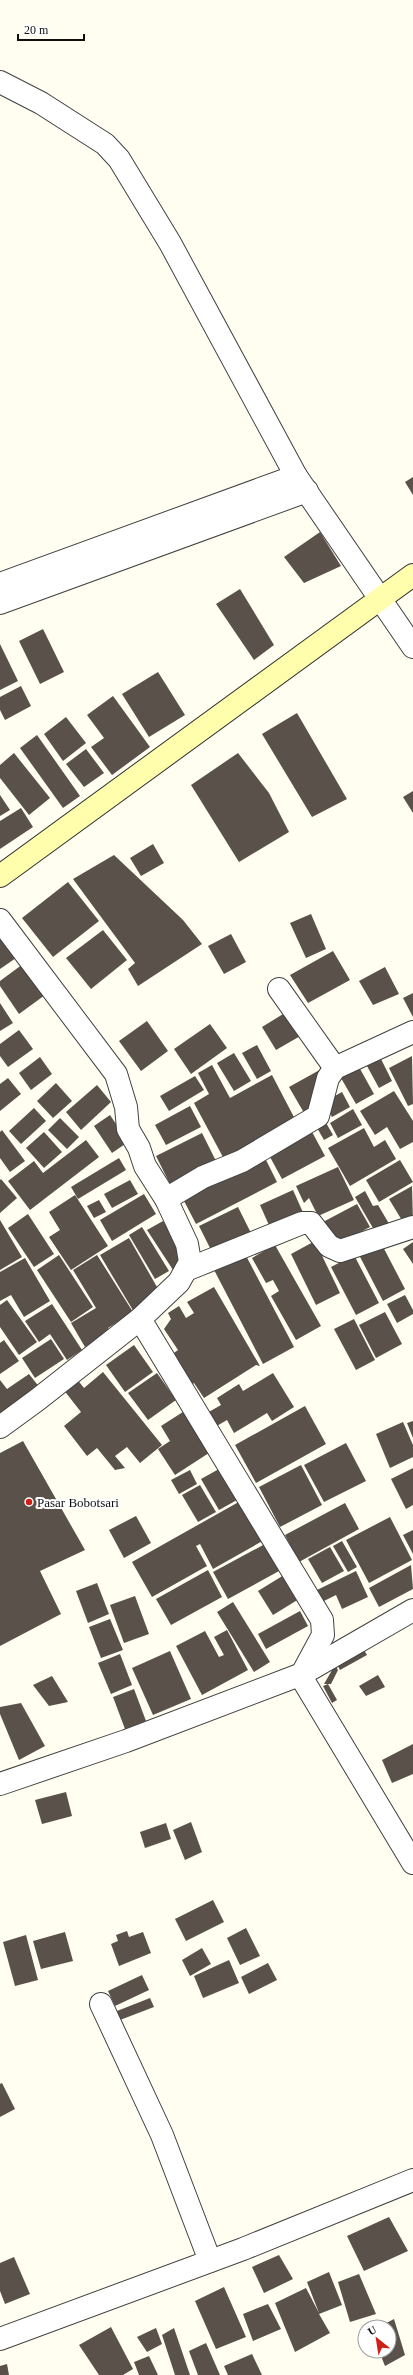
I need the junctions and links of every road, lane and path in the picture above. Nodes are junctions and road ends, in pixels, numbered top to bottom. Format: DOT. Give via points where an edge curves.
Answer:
graph roads {
  1 [pos="0,82"];
  2 [pos="301,484"];
  3 [pos="413,576"];
  4 [pos="0,584"];
  5 [pos="381,600"];
  6 [pos="0,603"];
  7 [pos="413,647"];
  8 [pos="0,876"];
  9 [pos="0,920"];
  10 [pos="278,989"];
  11 [pos="413,1032"];
  12 [pos="335,1068"];
  13 [pos="166,1199"];
  14 [pos="413,1227"];
  15 [pos="186,1270"];
  16 [pos="140,1319"];
  17 [pos="0,1427"];
  18 [pos="413,1610"];
  19 [pos="302,1674"];
  20 [pos="0,1784"];
  21 [pos="413,1863"];
  22 [pos="101,2004"];
  23 [pos="413,2180"];
  24 [pos="210,2261"];
  25 [pos="0,2339"];
  1 -- 2 [label="street" via="105,144 119,158 170,243"];
  2 -- 4 [label="street"];
  2 -- 5 [label="street"];
  2 -- 6 [label="street"];
  3 -- 5 [label="main road"];
  5 -- 7 [label="street"];
  5 -- 8 [label="main road"];
  9 -- 13 [label="street" via="116,1074 126,1107 128,1130 139,1148 145,1166"];
  10 -- 12 [label="street"];
  11 -- 12 [label="street"];
  12 -- 13 [label="street" via="328,1078 318,1116 242,1161 204,1177"];
  13 -- 15 [label="street" via="187,1244 190,1262"];
  14 -- 15 [label="street" via="340,1251 329,1246 311,1222 302,1223"];
  15 -- 16 [label="street" via="179,1282"];
  16 -- 17 [label="street"];
  16 -- 19 [label="street" via="322,1620 323,1636"];
  18 -- 19 [label="street"];
  19 -- 20 [label="street"];
  19 -- 21 [label="street" via="317,1705"];
  22 -- 24 [label="street" via="162,2135"];
  23 -- 24 [label="street"];
  24 -- 25 [label="street"];
}
